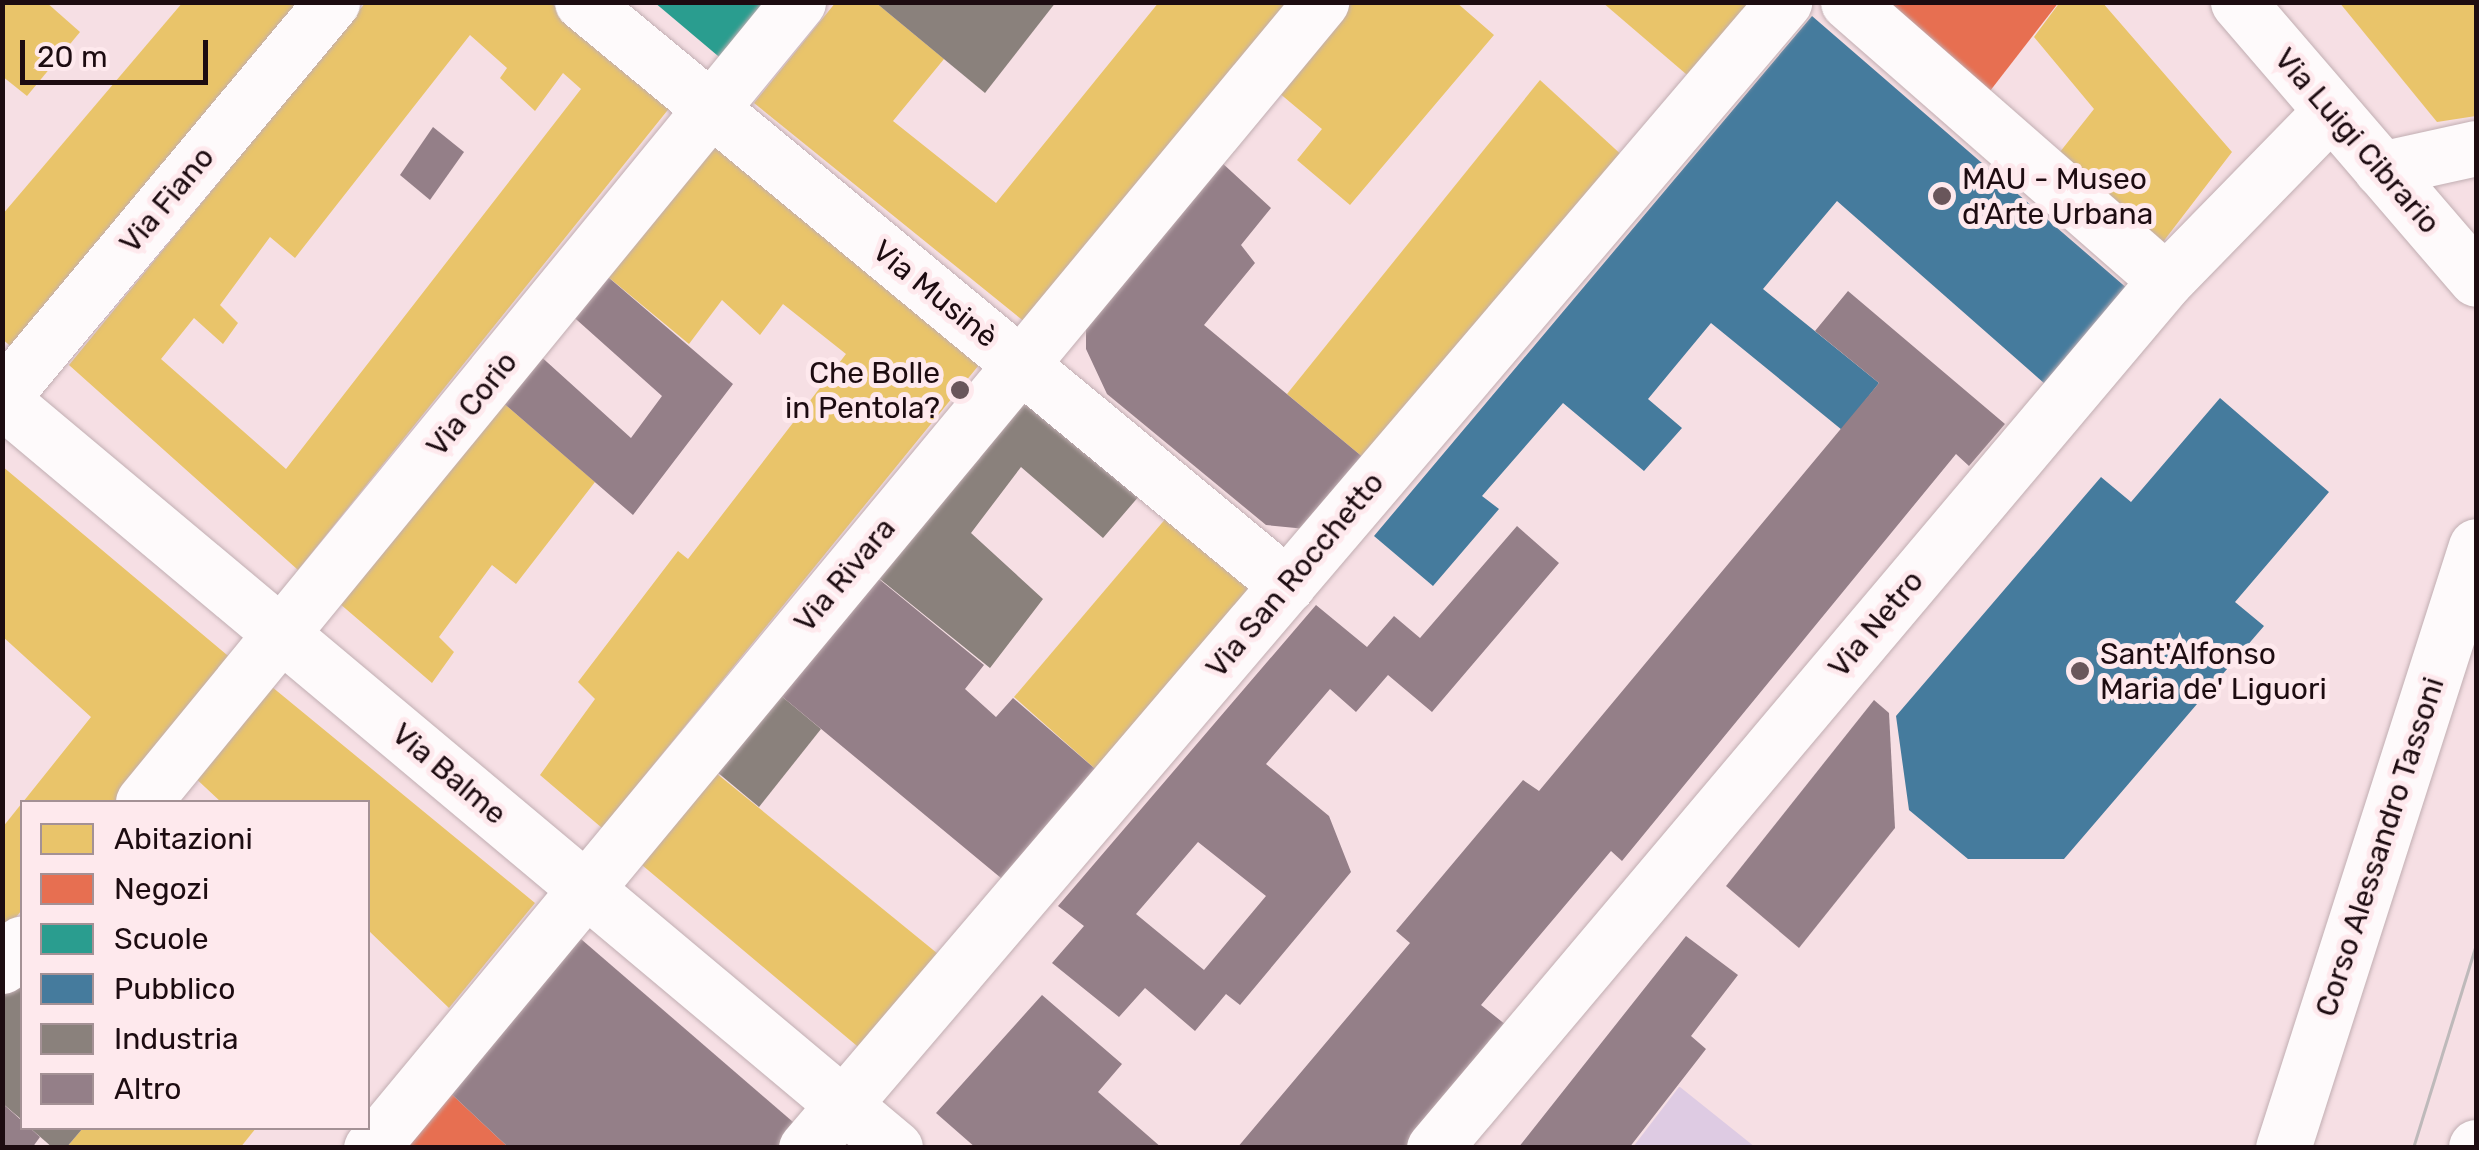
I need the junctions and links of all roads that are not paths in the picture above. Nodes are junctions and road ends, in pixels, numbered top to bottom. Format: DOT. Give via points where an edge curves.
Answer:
graph roads {
  1 [pos="332,2"];
  2 [pos="582,2"];
  3 [pos="798,2"];
  4 [pos="1321,2"];
  5 [pos="1784,2"];
  6 [pos="1848,2"];
  7 [pos="2238,2"];
  8 [pos="709,108"];
  9 [pos="2331,112"];
  10 [pos="2476,148"];
  11 [pos="2381,169"];
  12 [pos="2476,279"];
  13 [pos="2166,280"];
  14 [pos="1020,364"];
  15 [pos="2,398"];
  16 [pos="2476,546"];
  17 [pos="1287,585"];
  18 [pos="284,636"];
  19 [pos="145,800"];
  20 [pos="586,888"];
  21 [pos="20,944"];
  22 [pos="2,966"];
  23 [pos="844,1105"];
  24 [pos="371,1148"];
  25 [pos="806,1148"];
  26 [pos="895,1148"];
  27 [pos="1434,1148"];
  28 [pos="2283,1148"];
  1 -- 15 [label="street, Via Fiano"];
  2 -- 8 [label="street, Via Musinè"];
  3 -- 8 [label="street, Via Corio"];
  4 -- 14 [label="street, Via Rivara"];
  5 -- 17 [label="street, Via San Rocchetto"];
  6 -- 13 [label="street"];
  7 -- 9 [label="street, Via Luigi Cibrario"];
  8 -- 14 [label="street, Via Musinè"];
  8 -- 18 [label="street, Via Corio"];
  9 -- 11 [label="street, Via Luigi Cibrario"];
  9 -- 13 [label="street, Via Netro"];
  10 -- 11 [label="street"];
  11 -- 12 [label="street, Via Luigi Cibrario"];
  13 -- 27 [label="street, Via Netro"];
  14 -- 17 [label="street, Via Musinè"];
  14 -- 20 [label="street, Via Rivara"];
  15 -- 18 [label="street, Via Balme"];
  16 -- 28 [label="street, Corso Alessandro Tassoni"];
  17 -- 23 [label="street, Via San Rocchetto"];
  18 -- 19 [label="street, Via Corio"];
  18 -- 20 [label="street, Via Balme"];
  20 -- 23 [label="street, Via Balme"];
  20 -- 24 [label="street, Via Rivara"];
  21 -- 22 [label="street"];
  23 -- 25 [label="street, Via San Rocchetto"];
  23 -- 26 [label="street, Via Balme"];
}
